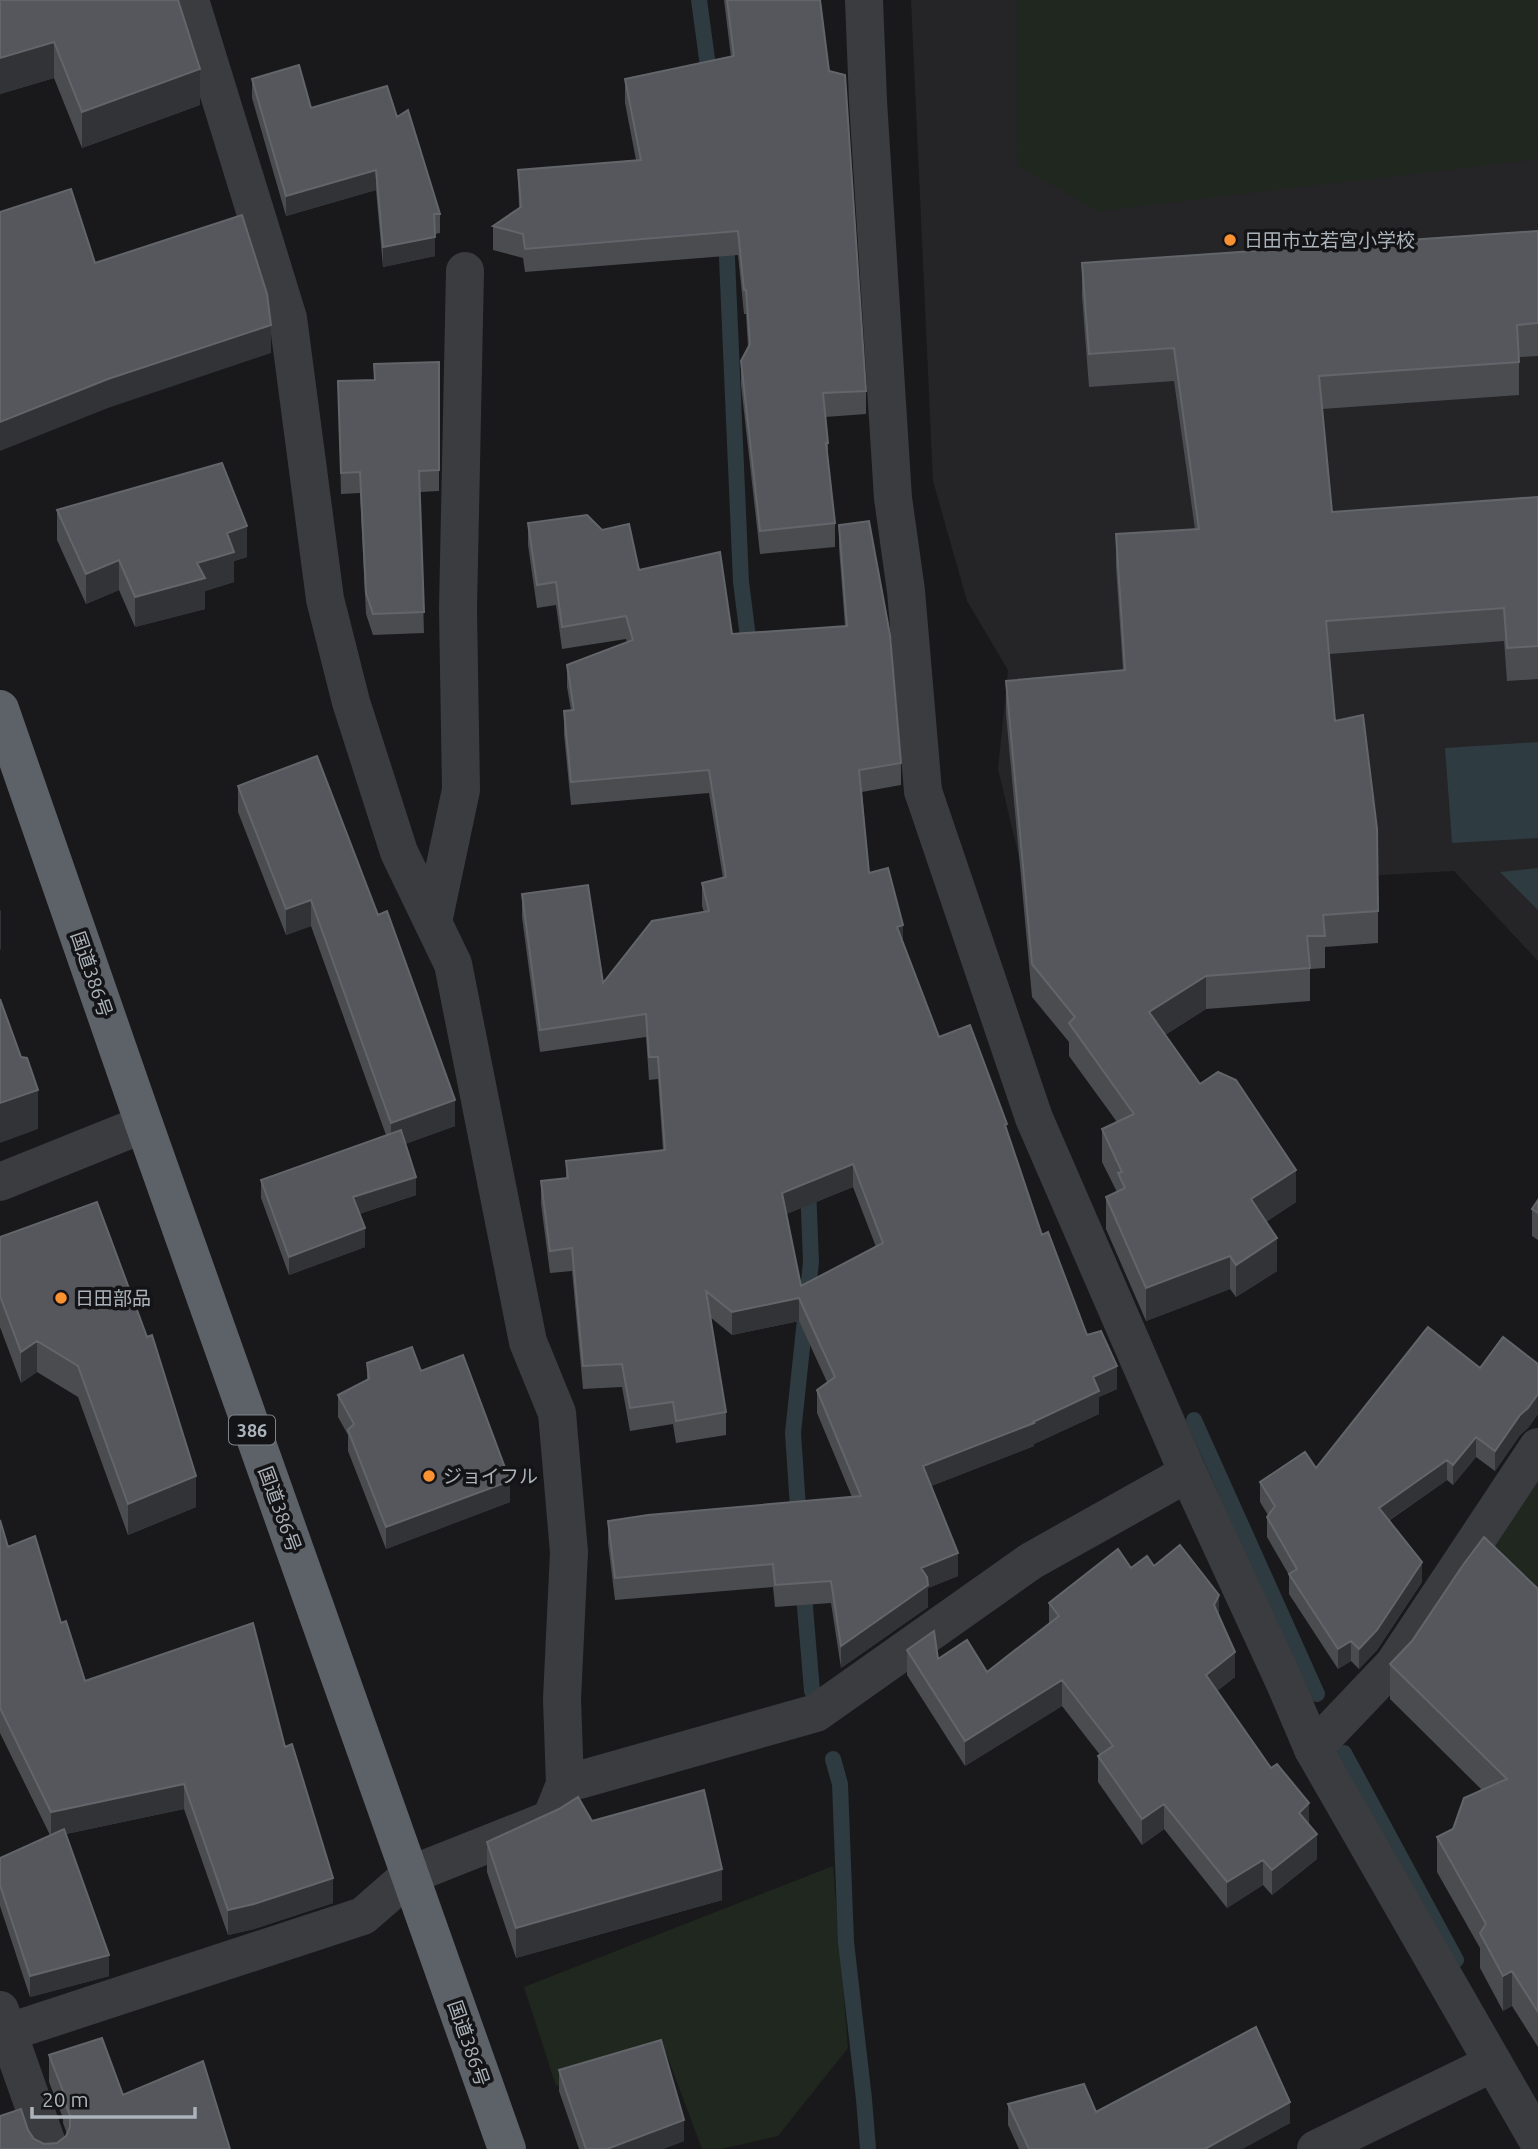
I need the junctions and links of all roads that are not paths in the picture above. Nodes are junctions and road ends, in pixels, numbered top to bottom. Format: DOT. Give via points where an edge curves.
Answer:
graph roads {
  1 [pos="190,0"];
  2 [pos="864,0"];
  3 [pos="465,271"];
  4 [pos="0,709"];
  5 [pos="433,922"];
  6 [pos="144,1124"];
  7 [pos="0,1182"];
  8 [pos="1538,1447"];
  9 [pos="1188,1473"];
  10 [pos="1312,1749"];
  11 [pos="565,1784"];
  12 [pos="410,1875"];
  13 [pos="3,2026"];
  14 [pos="1493,2063"];
  15 [pos="1538,2141"];
  16 [pos="49,2149"];
  17 [pos="507,2149"];
  18 [pos="1316,2149"];
  1 -- 5 [label="street" via="288,318 325,599 351,702 400,852"];
  2 -- 9 [label="street" via="893,498 923,791 1034,1118"];
  3 -- 5 [label="street" via="458,610 461,790"];
  4 -- 6 [label="highway, 国道386号 / 386"];
  5 -- 11 [label="street" via="453,964 528,1342 557,1413 569,1552 562,1699"];
  6 -- 7 [label="street"];
  6 -- 12 [label="highway, 国道386号 / 386"];
  8 -- 10 [label="street" via="1394,1664"];
  9 -- 10 [label="street"];
  9 -- 11 [label="street" via="1031,1561 816,1713"];
  10 -- 14 [label="street"];
  11 -- 12 [label="street" via="551,1819"];
  12 -- 13 [label="street" via="363,1916"];
  12 -- 17 [label="highway, 国道386号 / 386"];
  13 -- 16 [label="street"];
  14 -- 15 [label="street"];
  14 -- 18 [label="street"];
}
